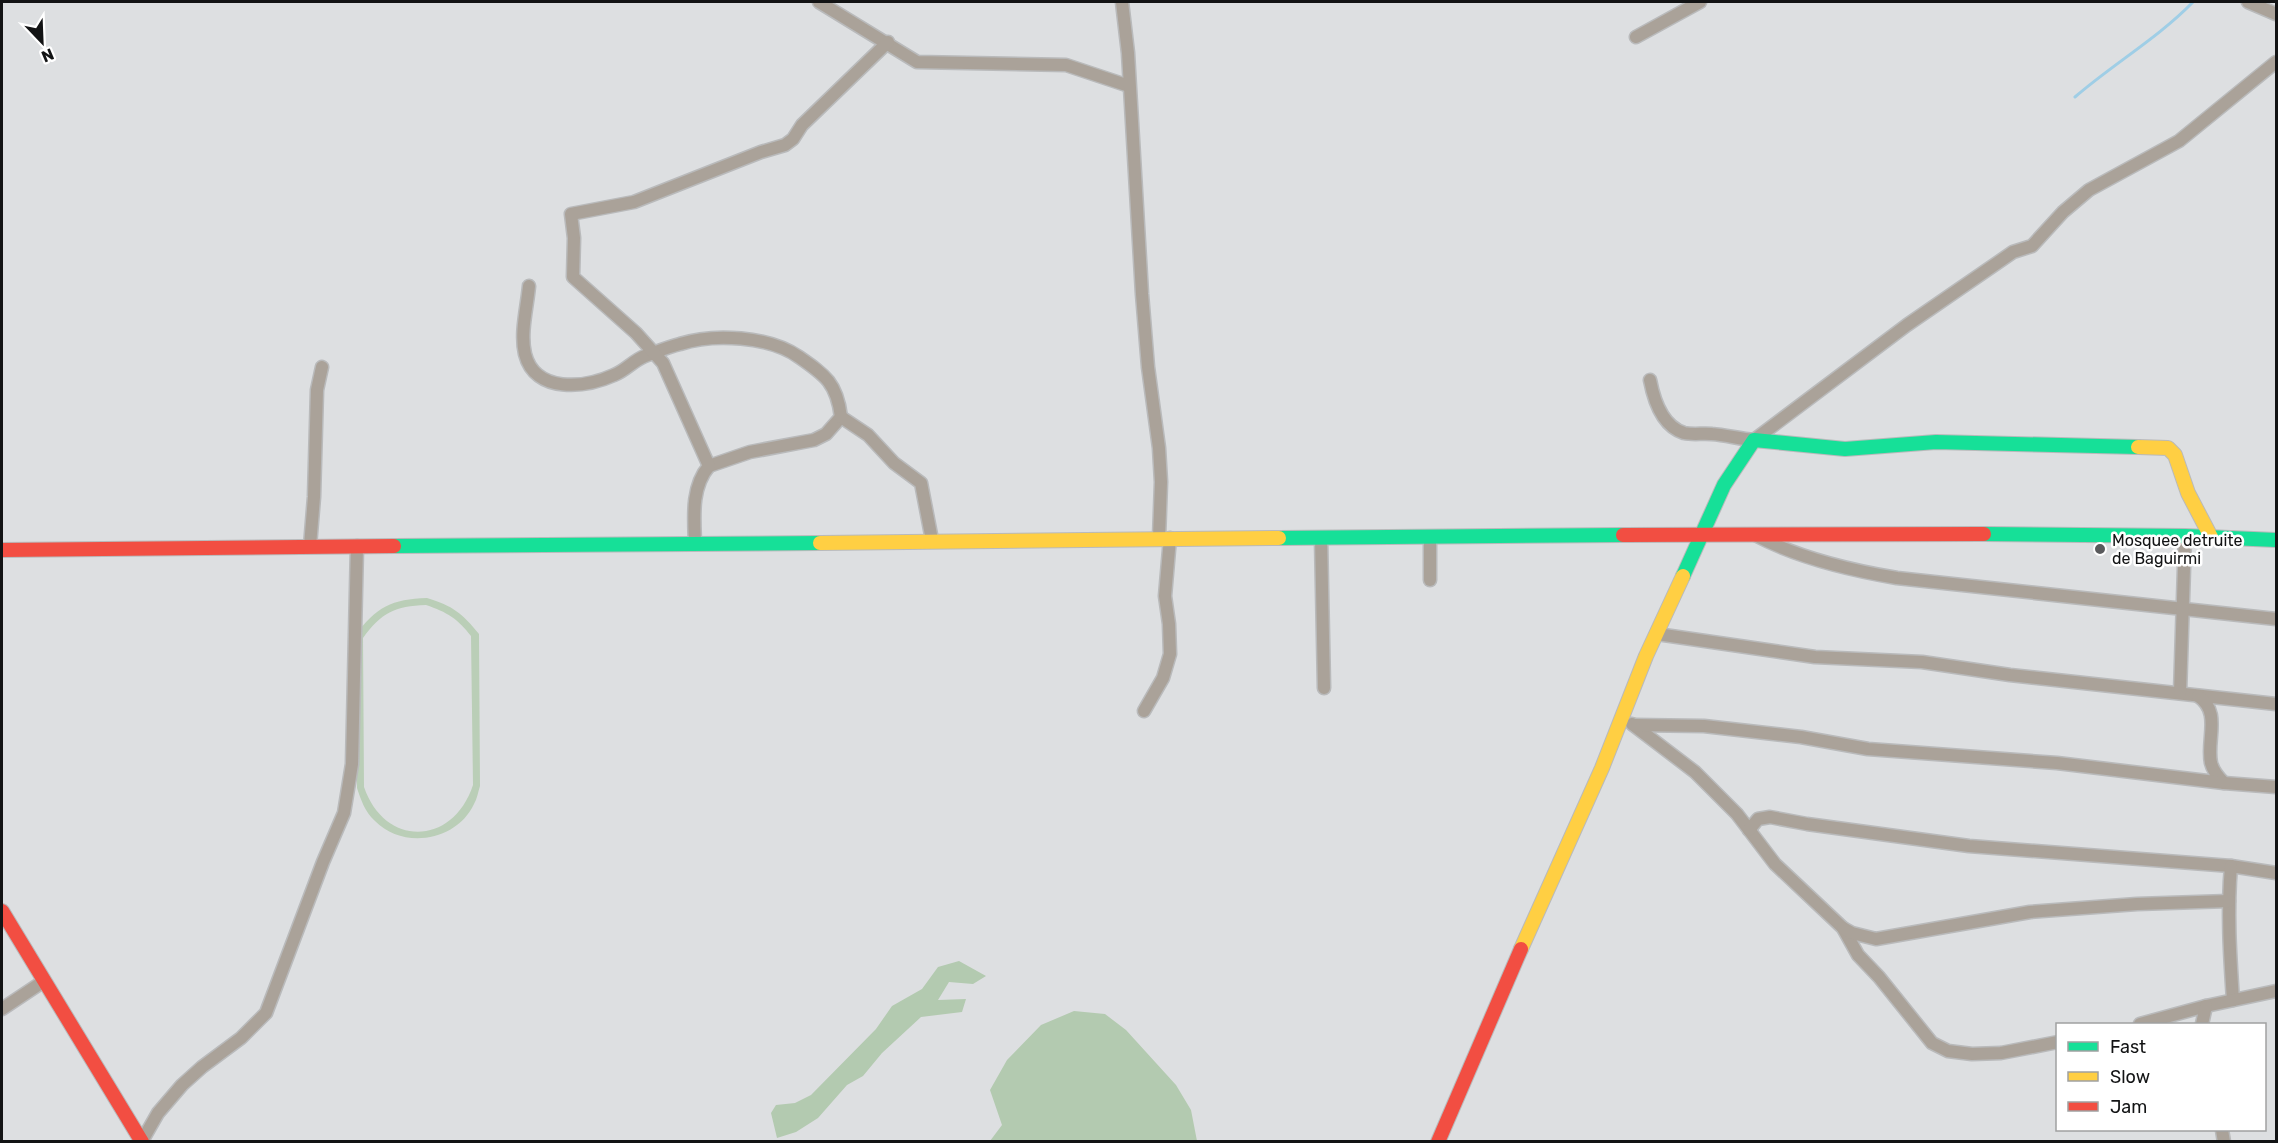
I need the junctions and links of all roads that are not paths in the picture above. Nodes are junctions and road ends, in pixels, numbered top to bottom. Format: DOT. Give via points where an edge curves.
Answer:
graph roads {
  1 [pos="819,2"];
  2 [pos="1122,2"];
  3 [pos="1700,2"];
  4 [pos="2248,2"];
  5 [pos="2277,14"];
  6 [pos="1636,37"];
  7 [pos="888,42"];
  8 [pos="2277,62"];
  9 [pos="1129,86"];
  10 [pos="529,286"];
  11 [pos="655,353"];
  12 [pos="322,367"];
  13 [pos="1650,380"];
  14 [pos="842,417"];
  15 [pos="1754,440"];
  16 [pos="708,465"];
  17 [pos="1702,535"];
  18 [pos="1754,535"];
  19 [pos="2185,536"];
  20 [pos="1430,537"];
  21 [pos="2211,537"];
  22 [pos="1164,538"];
  23 [pos="1320,538"];
  24 [pos="932,540"];
  25 [pos="2277,540"];
  26 [pos="695,543"];
  27 [pos="310,546"];
  28 [pos="357,546"];
  29 [pos="2,550"];
  30 [pos="1430,580"];
  31 [pos="2184,610"];
  32 [pos="2277,619"];
  33 [pos="1657,634"];
  34 [pos="1324,688"];
  35 [pos="2180,693"];
  36 [pos="2198,696"];
  37 [pos="2277,704"];
  38 [pos="1144,711"];
  39 [pos="1628,722"];
  40 [pos="2223,783"];
  41 [pos="2277,787"];
  42 [pos="1749,830"];
  43 [pos="2231,866"];
  44 [pos="2277,873"];
  45 [pos="2229,901"];
  46 [pos="2,911"];
  47 [pos="1843,928"];
  48 [pos="1876,939"];
  49 [pos="1858,955"];
  50 [pos="44,981"];
  51 [pos="2277,991"];
  52 [pos="2233,1000"];
  53 [pos="2206,1006"];
  54 [pos="2,1009"];
  55 [pos="2186,1012"];
  56 [pos="2144,1023"];
  57 [pos="2200,1023"];
  58 [pos="2201,1023"];
  59 [pos="2056,1042"];
  60 [pos="142,1141"];
  61 [pos="1437,1142"];
  1 -- 7 [label="street"];
  2 -- 9 [label="street"];
  3 -- 6 [label="street"];
  4 -- 5 [label="street"];
  7 -- 9 [label="street" via="917,62 1066,65"];
  7 -- 11 [label="street" via="785,145 634,202 571,213 573,277"];
  8 -- 15 [label="street" via="2179,141 2089,190 2032,246 2013,252 1907,325"];
  9 -- 22 [label="street"];
  10 -- 11 [label="street" via="523,335 525,353 529,365 545,382 588,383 616,375"];
  11 -- 14 [label="street" via="680,344 720,339 774,344 795,354 833,384"];
  11 -- 16 [label="street" via="678,393"];
  12 -- 27 [label="street" via="317,390"];
  13 -- 15 [label="street" via="1664,419 1673,428 1685,433"];
  14 -- 16 [label="street" via="814,440 750,452"];
  14 -- 24 [label="street" via="921,483"];
  15 -- 17 [label="main road" via="1732,470"];
  15 -- 21 [label="main road" via="1845,449 1936,442 2168,448 2175,455 2188,493"];
  16 -- 26 [label="street" via="695,500"];
  17 -- 18 [label="main road"];
  17 -- 20 [label="main road"];
  17 -- 33 [label="main road"];
  18 -- 19 [label="main road"];
  18 -- 31 [label="street" via="1774,545 1864,572"];
  19 -- 21 [label="main road"];
  19 -- 31 [label="street"];
  20 -- 23 [label="main road"];
  20 -- 30 [label="street"];
  21 -- 25 [label="main road"];
  22 -- 23 [label="main road"];
  22 -- 24 [label="main road"];
  22 -- 38 [label="street" via="1170,654 1163,678"];
  23 -- 34 [label="street"];
  24 -- 26 [label="main road"];
  26 -- 28 [label="main road"];
  27 -- 28 [label="main road"];
  27 -- 29 [label="main road"];
  28 -- 60 [label="street" via="352,764 344,813 266,1013 182,1085 158,1113"];
  31 -- 32 [label="street"];
  31 -- 35 [label="street"];
  33 -- 35 [label="street" via="1815,657 1922,662"];
  33 -- 39 [label="main road"];
  35 -- 36 [label="street"];
  36 -- 37 [label="street"];
  36 -- 40 [label="street" via="2205,700 2211,715 2211,765"];
  39 -- 40 [label="street" via="1704,726 1868,749 2057,763"];
  39 -- 42 [label="street" via="1695,772"];
  39 -- 61 [label="main road" via="1602,768"];
  40 -- 41 [label="street"];
  42 -- 43 [label="street" via="1758,819 1770,817 1969,846"];
  42 -- 47 [label="street" via="1775,864"];
  43 -- 44 [label="street"];
  43 -- 45 [label="street"];
  45 -- 48 [label="street" via="2030,912"];
  45 -- 52 [label="street"];
  46 -- 50 [label="main road"];
  47 -- 48 [label="street"];
  47 -- 49 [label="street"];
  48 -- 49 [label="street" via="1864,944"];
  49 -- 59 [label="street" via="1932,1043 1948,1051 2001,1053"];
  50 -- 54 [label="street"];
  50 -- 60 [label="main road"];
  51 -- 52 [label="street"];
  52 -- 53 [label="street"];
  53 -- 55 [label="street"];
  53 -- 58 [label="street"];
  55 -- 56 [label="street"];
  55 -- 57 [label="street"];
}
